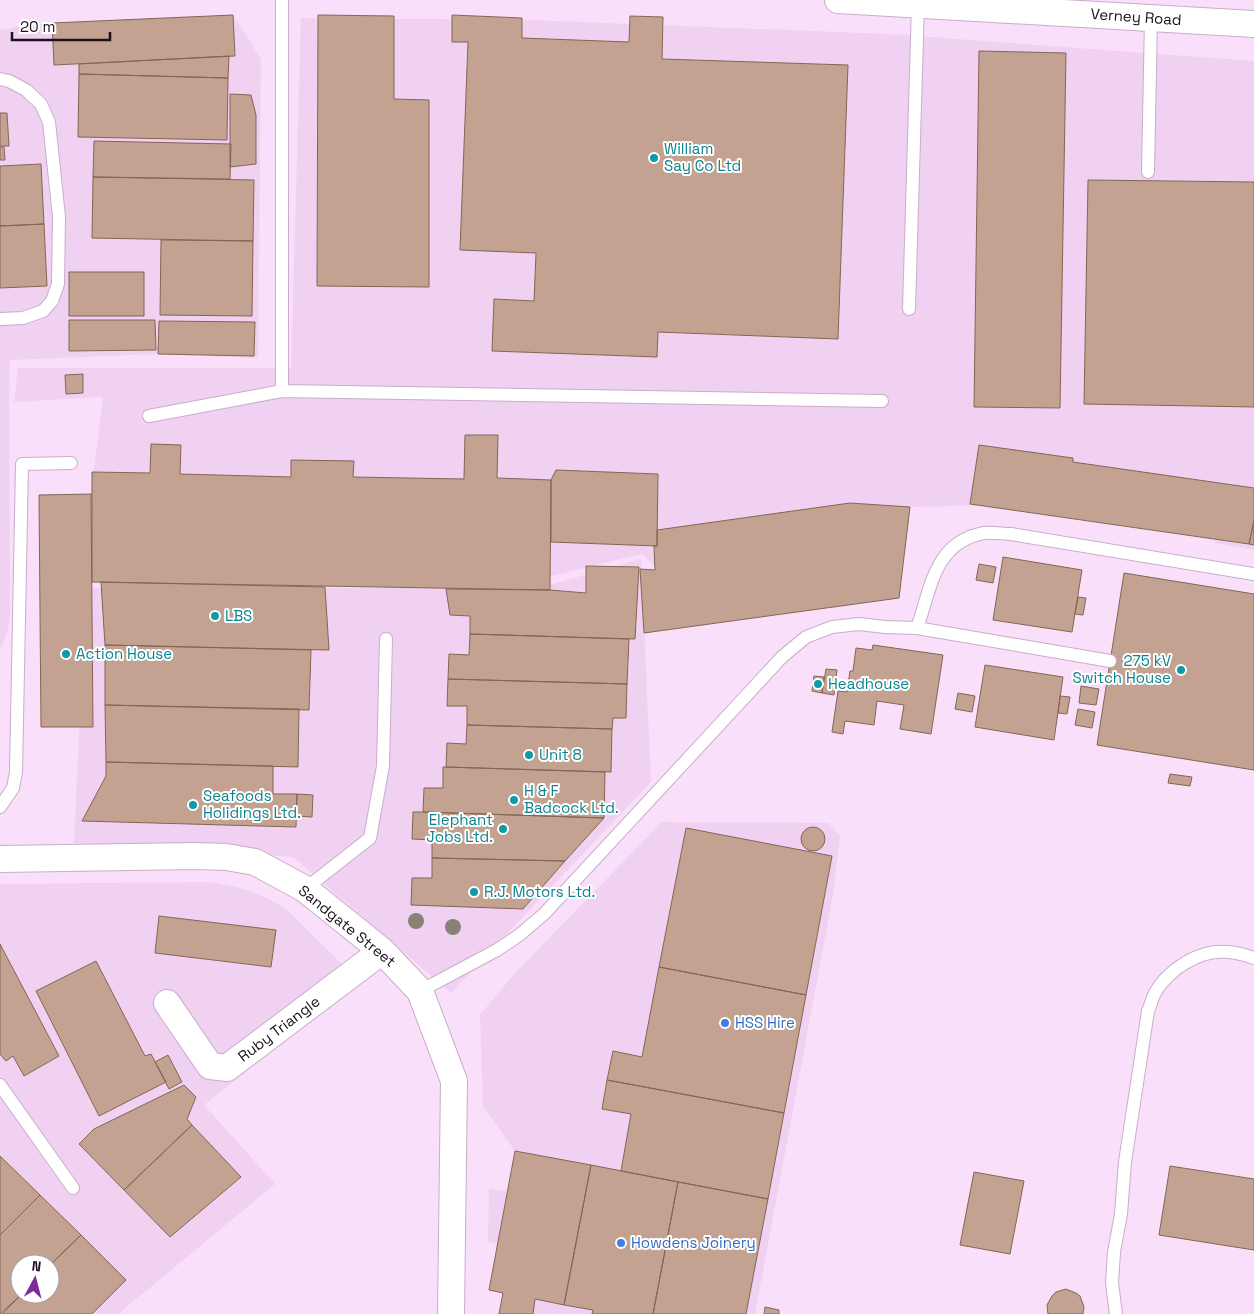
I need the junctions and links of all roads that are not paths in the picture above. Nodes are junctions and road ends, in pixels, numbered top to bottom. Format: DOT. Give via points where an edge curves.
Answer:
graph roads {
  1 [pos="282,0"];
  2 [pos="838,0"];
  3 [pos="918,4"];
  4 [pos="1151,18"];
  5 [pos="1254,24"];
  6 [pos="0,78"];
  7 [pos="1148,172"];
  8 [pos="909,309"];
  9 [pos="0,318"];
  10 [pos="282,391"];
  11 [pos="882,401"];
  12 [pos="149,416"];
  13 [pos="71,463"];
  14 [pos="1254,574"];
  15 [pos="916,628"];
  16 [pos="386,639"];
  17 [pos="1110,661"];
  18 [pos="0,807"];
  19 [pos="0,860"];
  20 [pos="305,889"];
  21 [pos="382,951"];
  22 [pos="1254,958"];
  23 [pos="420,990"];
  24 [pos="167,1003"];
  25 [pos="0,1085"];
  26 [pos="73,1188"];
  27 [pos="451,1314"];
  28 [pos="1116,1314"];
  1 -- 10 [label="lane"];
  2 -- 3 [label="street, Verney Road"];
  3 -- 4 [label="street, Verney Road"];
  3 -- 8 [label="lane"];
  4 -- 5 [label="street, Verney Road"];
  4 -- 7 [label="lane"];
  6 -- 9 [label="lane" via="26,90 41,104 49,122 59,217 58,284 52,302 43,311 23,318"];
  10 -- 11 [label="lane"];
  10 -- 12 [label="lane"];
  13 -- 18 [label="lane" via="22,464 16,772 13,788"];
  14 -- 15 [label="lane" via="1011,534 984,533 960,542 942,558 931,580"];
  15 -- 17 [label="lane"];
  15 -- 23 [label="lane" via="859,624 832,628 806,637 782,657 544,914 497,950"];
  16 -- 20 [label="lane" via="383,766 370,838"];
  19 -- 20 [label="street, Sandgate Street" via="226,856 256,862"];
  20 -- 21 [label="street, Sandgate Street"];
  21 -- 23 [label="street, Sandgate Street"];
  21 -- 24 [label="street, Ruby Triangle" via="227,1068 210,1066"];
  22 -- 28 [label="lane" via="1239,952 1221,951 1184,963 1156,991 1148,1011 1112,1283"];
  23 -- 27 [label="street, Sandgate Street" via="454,1081"];
  25 -- 26 [label="lane"];
}
